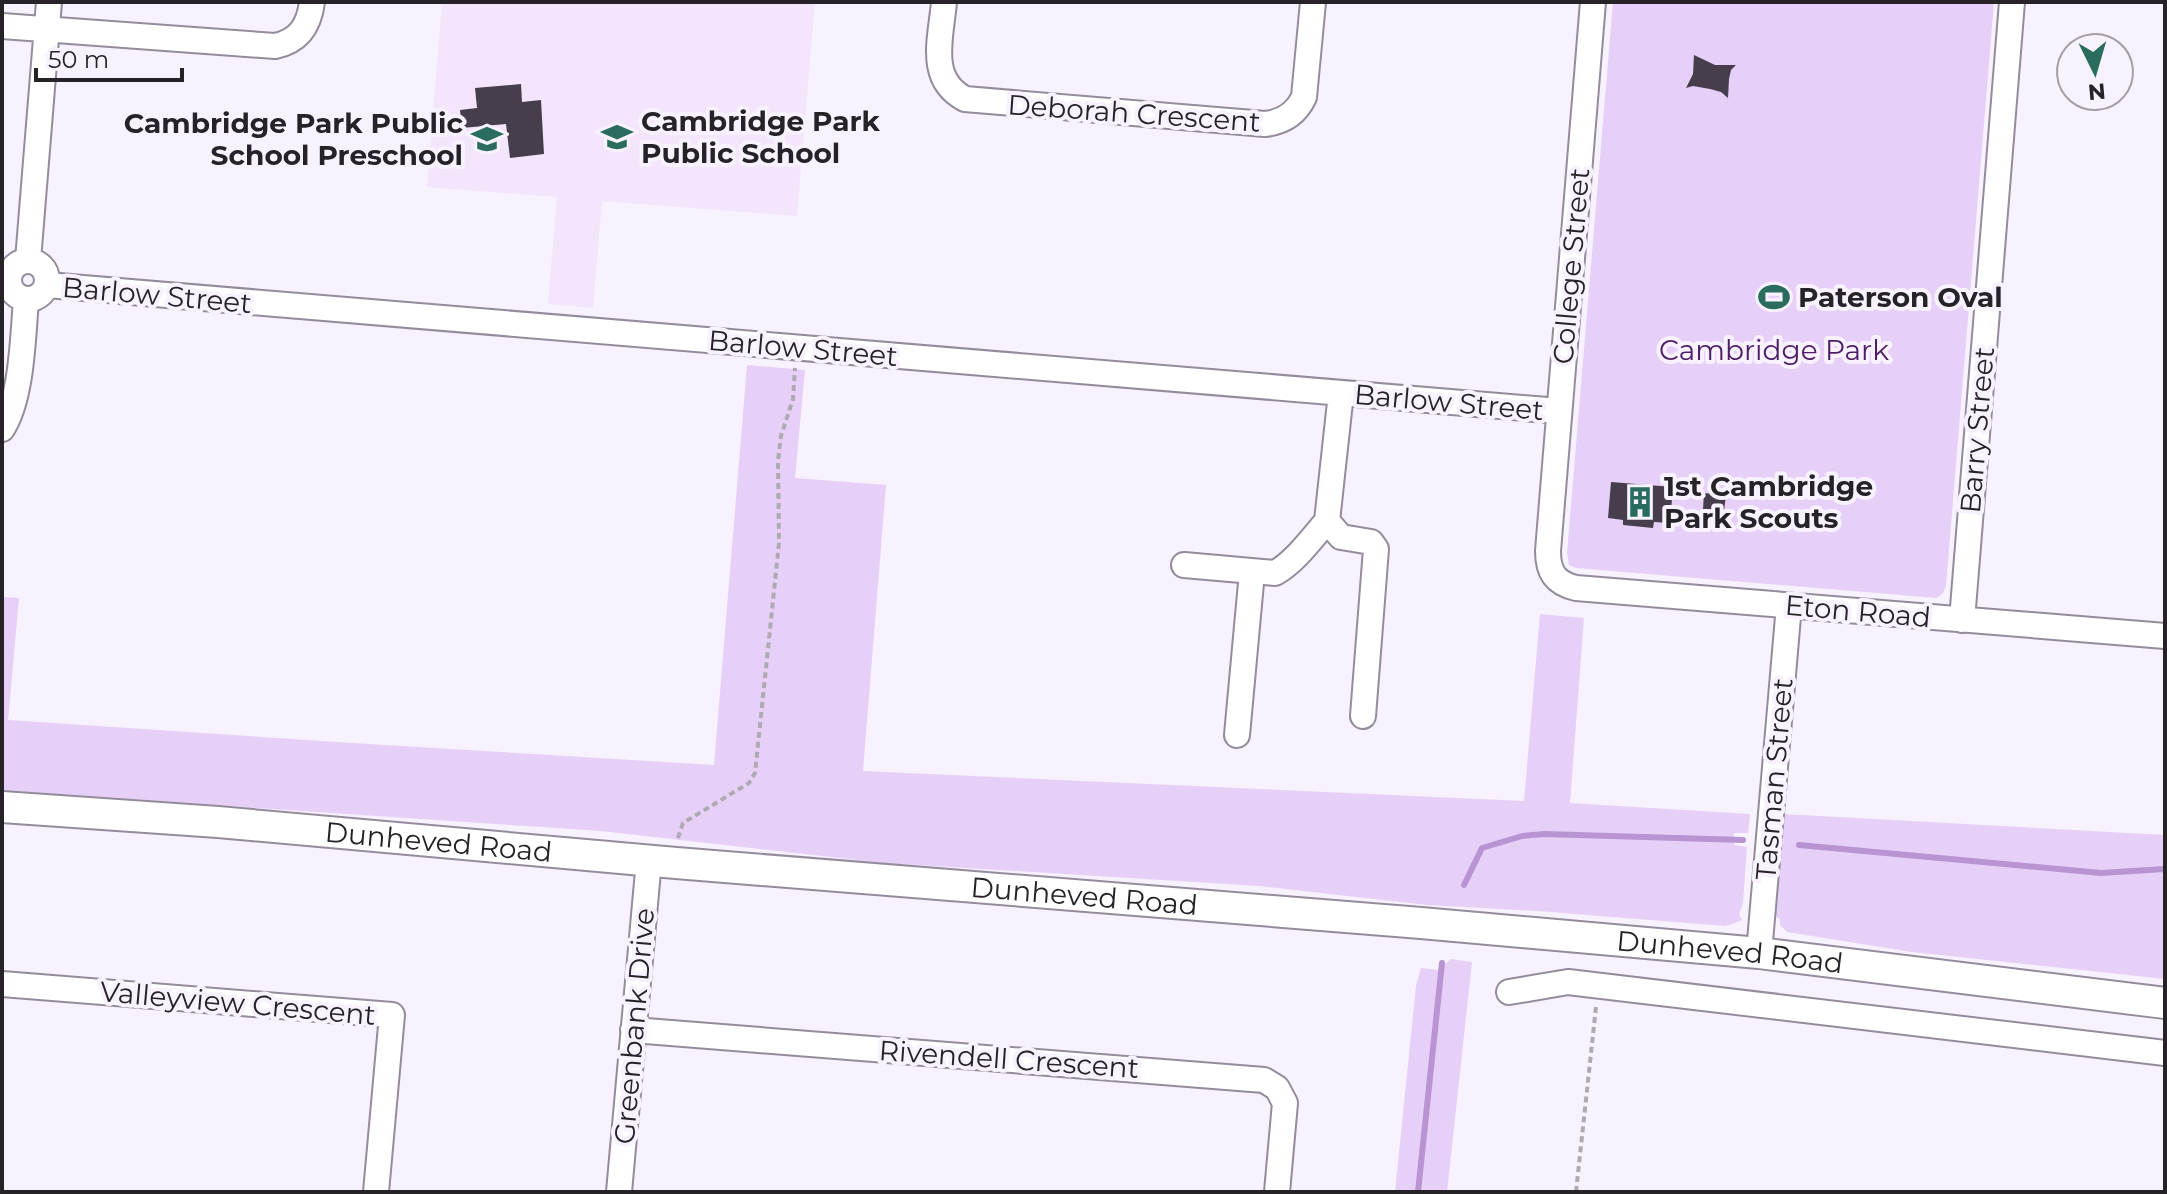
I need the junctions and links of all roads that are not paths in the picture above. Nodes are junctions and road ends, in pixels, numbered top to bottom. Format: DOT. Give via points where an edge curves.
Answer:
graph roads {
  1 [pos="49,2"];
  2 [pos="312,2"];
  3 [pos="944,2"];
  4 [pos="1313,2"];
  5 [pos="1593,2"];
  6 [pos="2012,2"];
  7 [pos="2,26"];
  8 [pos="47,29"];
  9 [pos="13,269"];
  10 [pos="47,285"];
  11 [pos="26,299"];
  12 [pos="1341,393"];
  13 [pos="1559,411"];
  14 [pos="2,429"];
  15 [pos="1327,521"];
  16 [pos="1184,565"];
  17 [pos="1252,572"];
  18 [pos="1554,577"];
  19 [pos="1789,605"];
  20 [pos="1962,620"];
  21 [pos="2165,636"];
  22 [pos="1363,716"];
  23 [pos="1237,735"];
  24 [pos="2,807"];
  25 [pos="649,860"];
  26 [pos="1759,953"];
  27 [pos="2,984"];
  28 [pos="1509,992"];
  29 [pos="2165,1003"];
  30 [pos="633,1030"];
  31 [pos="2165,1053"];
  32 [pos="376,1192"];
  33 [pos="619,1192"];
  34 [pos="1277,1192"];
  1 -- 8 [label="street"];
  2 -- 8 [label="street" via="303,30 275,46"];
  3 -- 4 [label="street, Deborah Crescent" via="941,71 952,91 965,99 1265,124 1286,118 1304,97"];
  5 -- 13 [label="street, College Street"];
  6 -- 20 [label="street, Barry Street"];
  7 -- 8 [label="street"];
  8 -- 9 [label="street"];
  9 -- 10 [label="street" via="34,261 44,268"];
  9 -- 11 [label="street" via="11,291"];
  10 -- 11 [label="street" via="37,297"];
  10 -- 12 [label="street, Barlow Street"];
  11 -- 14 [label="street" via="15,396"];
  12 -- 13 [label="street, Barlow Street"];
  12 -- 15 [label="street"];
  13 -- 18 [label="street, College Street" via="1548,551"];
  15 -- 17 [label="street" via="1280,571"];
  15 -- 22 [label="street" via="1341,537 1371,542 1376,549"];
  16 -- 17 [label="street"];
  17 -- 23 [label="street"];
  18 -- 19 [label="street, Eton Road" via="1576,588"];
  19 -- 20 [label="street, Eton Road"];
  19 -- 26 [label="street, Tasman Street"];
  20 -- 21 [label="street, Eton Road"];
  24 -- 25 [label="main road, Dunheved Road"];
  25 -- 26 [label="main road, Dunheved Road"];
  25 -- 30 [label="street, Greenbank Drive"];
  26 -- 29 [label="main road, Dunheved Road"];
  27 -- 32 [label="street, Valleyview Crescent" via="392,1015"];
  28 -- 31 [label="street, Dunheved Road" via="1568,982"];
  30 -- 33 [label="street, Greenbank Drive"];
  30 -- 34 [label="street, Rivendell Crescent" via="1264,1080 1277,1088 1285,1103"];
}
